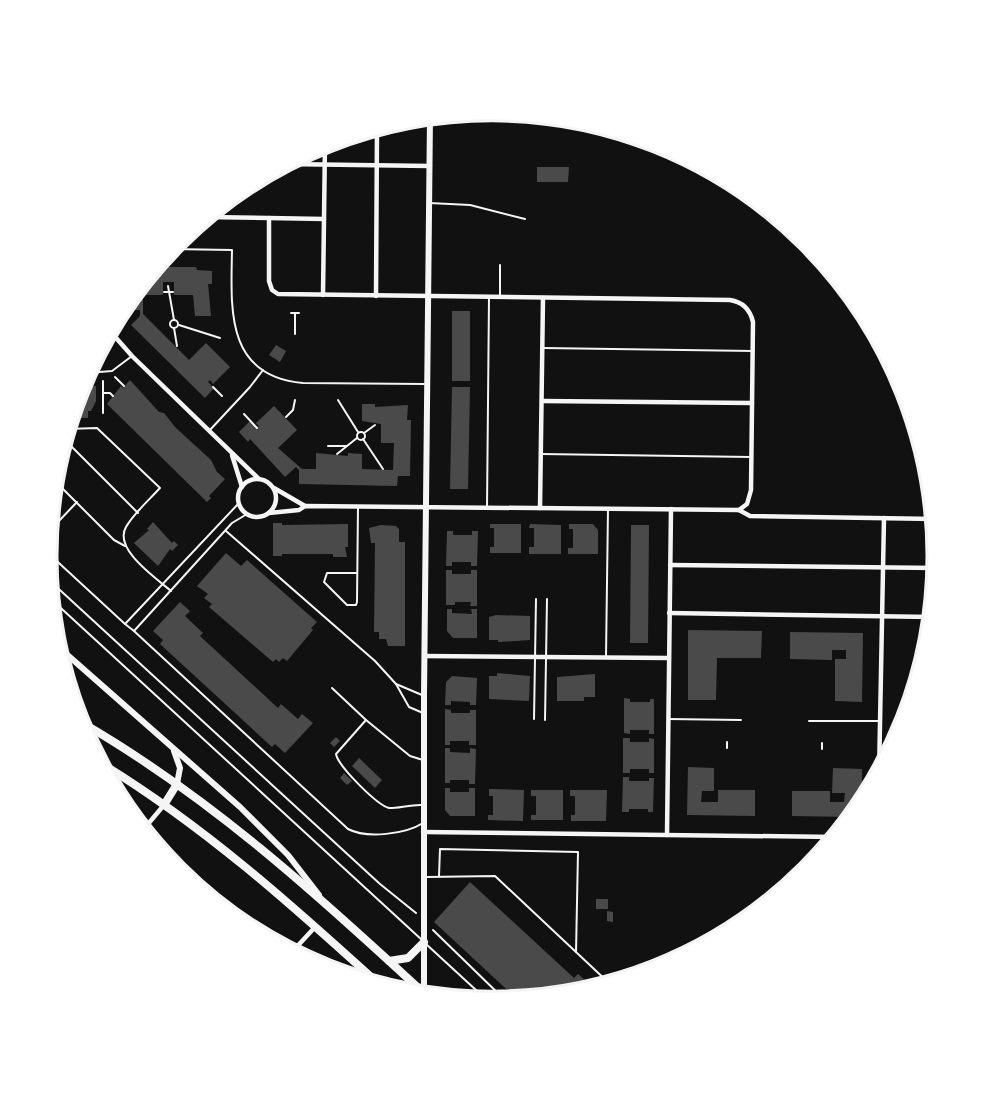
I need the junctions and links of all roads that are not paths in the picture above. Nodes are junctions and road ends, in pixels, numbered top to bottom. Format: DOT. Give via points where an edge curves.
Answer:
graph roads {
  1 [pos="430,125"];
  2 [pos="378,136"];
  3 [pos="324,155"];
  4 [pos="301,164"];
  5 [pos="324,165"];
  6 [pos="377,165"];
  7 [pos="430,166"];
  8 [pos="429,203"];
  9 [pos="219,217"];
  10 [pos="269,218"];
  11 [pos="324,219"];
  12 [pos="525,219"];
  13 [pos="184,249"];
  14 [pos="500,265"];
  15 [pos="323,295"];
  16 [pos="376,296"];
  17 [pos="428,296"];
  18 [pos="489,297"];
  19 [pos="500,297"];
  20 [pos="543,298"];
  21 [pos="116,337"];
  22 [pos="542,348"];
  23 [pos="753,351"];
  24 [pos="132,356"];
  25 [pos="263,370"];
  26 [pos="98,372"];
  27 [pos="427,384"];
  28 [pos="542,401"];
  29 [pos="752,404"];
  30 [pos="76,429"];
  31 [pos="208,431"];
  32 [pos="71,446"];
  33 [pos="541,454"];
  34 [pos="232,455"];
  35 [pos="752,457"];
  36 [pos="259,479"];
  37 [pos="242,487"];
  38 [pos="63,488"];
  39 [pos="273,488"];
  40 [pos="77,502"];
  41 [pos="239,503"];
  42 [pos="305,506"];
  43 [pos="358,506"];
  44 [pos="426,507"];
  45 [pos="487,507"];
  46 [pos="540,508"];
  47 [pos="608,509"];
  48 [pos="670,510"];
  49 [pos="739,510"];
  50 [pos="138,513"];
  51 [pos="269,513"];
  52 [pos="247,514"];
  53 [pos="884,518"];
  54 [pos="926,519"];
  55 [pos="59,521"];
  56 [pos="226,531"];
  57 [pos="124,546"];
  58 [pos="57,561"];
  59 [pos="670,565"];
  60 [pos="883,567"];
  61 [pos="928,568"];
  62 [pos="357,573"];
  63 [pos="164,585"];
  64 [pos="171,591"];
  65 [pos="536,599"];
  66 [pos="547,599"];
  67 [pos="60,608"];
  68 [pos="669,613"];
  69 [pos="883,616"];
  70 [pos="923,617"];
  71 [pos="125,624"];
  72 [pos="134,631"];
  73 [pos="69,655"];
  74 [pos="424,656"];
  75 [pos="535,657"];
  76 [pos="546,657"];
  77 [pos="606,658"];
  78 [pos="669,658"];
  79 [pos="396,684"];
  80 [pos="332,688"];
  81 [pos="423,696"];
  82 [pos="424,713"];
  83 [pos="534,719"];
  84 [pos="668,719"];
  85 [pos="366,720"];
  86 [pos="545,720"];
  87 [pos="741,720"];
  88 [pos="809,721"];
  89 [pos="879,721"];
  90 [pos="93,730"];
  91 [pos="174,751"];
  92 [pos="879,757"];
  93 [pos="423,760"];
  94 [pos="114,772"];
  95 [pos="177,784"];
  96 [pos="423,804"];
  97 [pos="164,805"];
  98 [pos="149,823"];
  99 [pos="423,823"];
  100 [pos="423,832"];
  101 [pos="667,835"];
  102 [pos="825,837"];
  103 [pos="439,876"];
  104 [pos="424,877"];
  105 [pos="321,898"];
  106 [pos="316,926"];
  107 [pos="424,942"];
  108 [pos="298,946"];
  109 [pos="576,952"];
  110 [pos="389,961"];
  111 [pos="365,972"];
  112 [pos="603,977"];
  113 [pos="413,984"];
  114 [pos="425,986"];
  115 [pos="478,991"];
  1 -- 7 [label="street"];
  2 -- 6 [label="street"];
  3 -- 5 [label="street"];
  4 -- 5 [label="street"];
  5 -- 6 [label="street"];
  5 -- 11 [label="street"];
  6 -- 7 [label="street"];
  6 -- 16 [label="street"];
  7 -- 8 [label="street"];
  8 -- 12 [label="lane" via="470,205"];
  8 -- 17 [label="street"];
  9 -- 10 [label="street"];
  10 -- 11 [label="street"];
  10 -- 15 [label="street" via="272,290 283,295"];
  11 -- 15 [label="street"];
  13 -- 25 [label="lane" via="232,250 233,326 240,343"];
  14 -- 19 [label="lane"];
  15 -- 16 [label="street"];
  16 -- 17 [label="street"];
  17 -- 18 [label="street"];
  17 -- 27 [label="street"];
  18 -- 19 [label="street"];
  18 -- 45 [label="lane"];
  19 -- 20 [label="street"];
  20 -- 22 [label="street"];
  20 -- 23 [label="street" via="735,300 752,317"];
  21 -- 24 [label="street"];
  22 -- 23 [label="lane"];
  22 -- 28 [label="street"];
  23 -- 29 [label="street"];
  24 -- 26 [label="lane" via="112,371"];
  24 -- 31 [label="street"];
  25 -- 27 [label="lane" via="291,382"];
  25 -- 31 [label="lane"];
  27 -- 44 [label="street"];
  28 -- 29 [label="street"];
  28 -- 33 [label="street"];
  29 -- 35 [label="street"];
  30 -- 50 [label="lane" via="97,428 160,488"];
  31 -- 34 [label="street"];
  32 -- 50 [label="lane"];
  33 -- 35 [label="lane"];
  33 -- 46 [label="street"];
  34 -- 36 [label="street"];
  34 -- 37 [label="street"];
  35 -- 49 [label="street" via="750,496"];
  36 -- 37 [label="street"];
  36 -- 39 [label="street"];
  37 -- 41 [label="street"];
  38 -- 40 [label="lane"];
  39 -- 42 [label="street"];
  39 -- 51 [label="street" via="276,498"];
  40 -- 55 [label="lane"];
  40 -- 57 [label="lane"];
  41 -- 52 [label="street"];
  41 -- 63 [label="lane"];
  42 -- 43 [label="street"];
  42 -- 51 [label="street"];
  43 -- 44 [label="street"];
  43 -- 62 [label="lane"];
  44 -- 45 [label="street"];
  44 -- 74 [label="street"];
  45 -- 46 [label="street"];
  46 -- 47 [label="street"];
  47 -- 48 [label="street"];
  47 -- 77 [label="lane"];
  48 -- 49 [label="street"];
  48 -- 59 [label="street"];
  49 -- 53 [label="street" via="750,516"];
  50 -- 57 [label="lane" via="125,528"];
  51 -- 52 [label="street" via="258,517"];
  52 -- 56 [label="lane"];
  53 -- 54 [label="street"];
  53 -- 60 [label="street"];
  56 -- 64 [label="lane"];
  56 -- 79 [label="lane" via="375,661"];
  57 -- 63 [label="lane"];
  58 -- 71 [label="lane"];
  59 -- 60 [label="street"];
  59 -- 68 [label="street"];
  60 -- 61 [label="street"];
  60 -- 69 [label="street"];
  62 -- 62 [label="lane" via="357,602 353,607 324,582 327,573"];
  63 -- 64 [label="lane"];
  63 -- 71 [label="lane"];
  64 -- 72 [label="lane"];
  65 -- 75 [label="lane"];
  66 -- 76 [label="lane"];
  67 -- 107 [label="lane"];
  68 -- 69 [label="street"];
  68 -- 78 [label="street"];
  69 -- 70 [label="street"];
  69 -- 89 [label="street"];
  71 -- 72 [label="lane"];
  72 -- 99 [label="lane" via="348,829 400,833"];
  73 -- 91 [label="street"];
  74 -- 75 [label="street"];
  74 -- 81 [label="street"];
  75 -- 76 [label="street"];
  75 -- 83 [label="lane"];
  76 -- 77 [label="street"];
  76 -- 86 [label="lane"];
  77 -- 78 [label="street"];
  78 -- 84 [label="street"];
  79 -- 81 [label="lane"];
  79 -- 82 [label="lane" via="409,707"];
  80 -- 85 [label="lane"];
  81 -- 82 [label="street"];
  82 -- 93 [label="street"];
  84 -- 87 [label="lane"];
  84 -- 101 [label="street"];
  85 -- 93 [label="lane" via="410,756"];
  85 -- 96 [label="lane" via="336,752 340,764 370,795 389,808"];
  88 -- 89 [label="lane"];
  89 -- 92 [label="street"];
  90 -- 95 [label="highway"];
  91 -- 95 [label="street" via="180,768"];
  91 -- 105 [label="street" via="288,855"];
  93 -- 96 [label="street"];
  94 -- 97 [label="highway"];
  95 -- 97 [label="highway"];
  95 -- 105 [label="highway"];
  96 -- 99 [label="street"];
  97 -- 98 [label="street"];
  97 -- 106 [label="highway" via="250,869"];
  99 -- 100 [label="street"];
  100 -- 101 [label="street"];
  100 -- 104 [label="street"];
  101 -- 102 [label="street"];
  103 -- 104 [label="lane"];
  103 -- 109 [label="lane" via="495,876"];
  103 -- 109 [label="lane" via="440,849 578,852"];
  104 -- 107 [label="street"];
  105 -- 110 [label="highway"];
  106 -- 108 [label="street"];
  106 -- 111 [label="highway"];
  107 -- 110 [label="highway" via="408,958"];
  107 -- 114 [label="street"];
  107 -- 115 [label="lane"];
  109 -- 112 [label="lane"];
  110 -- 113 [label="highway"];
}
